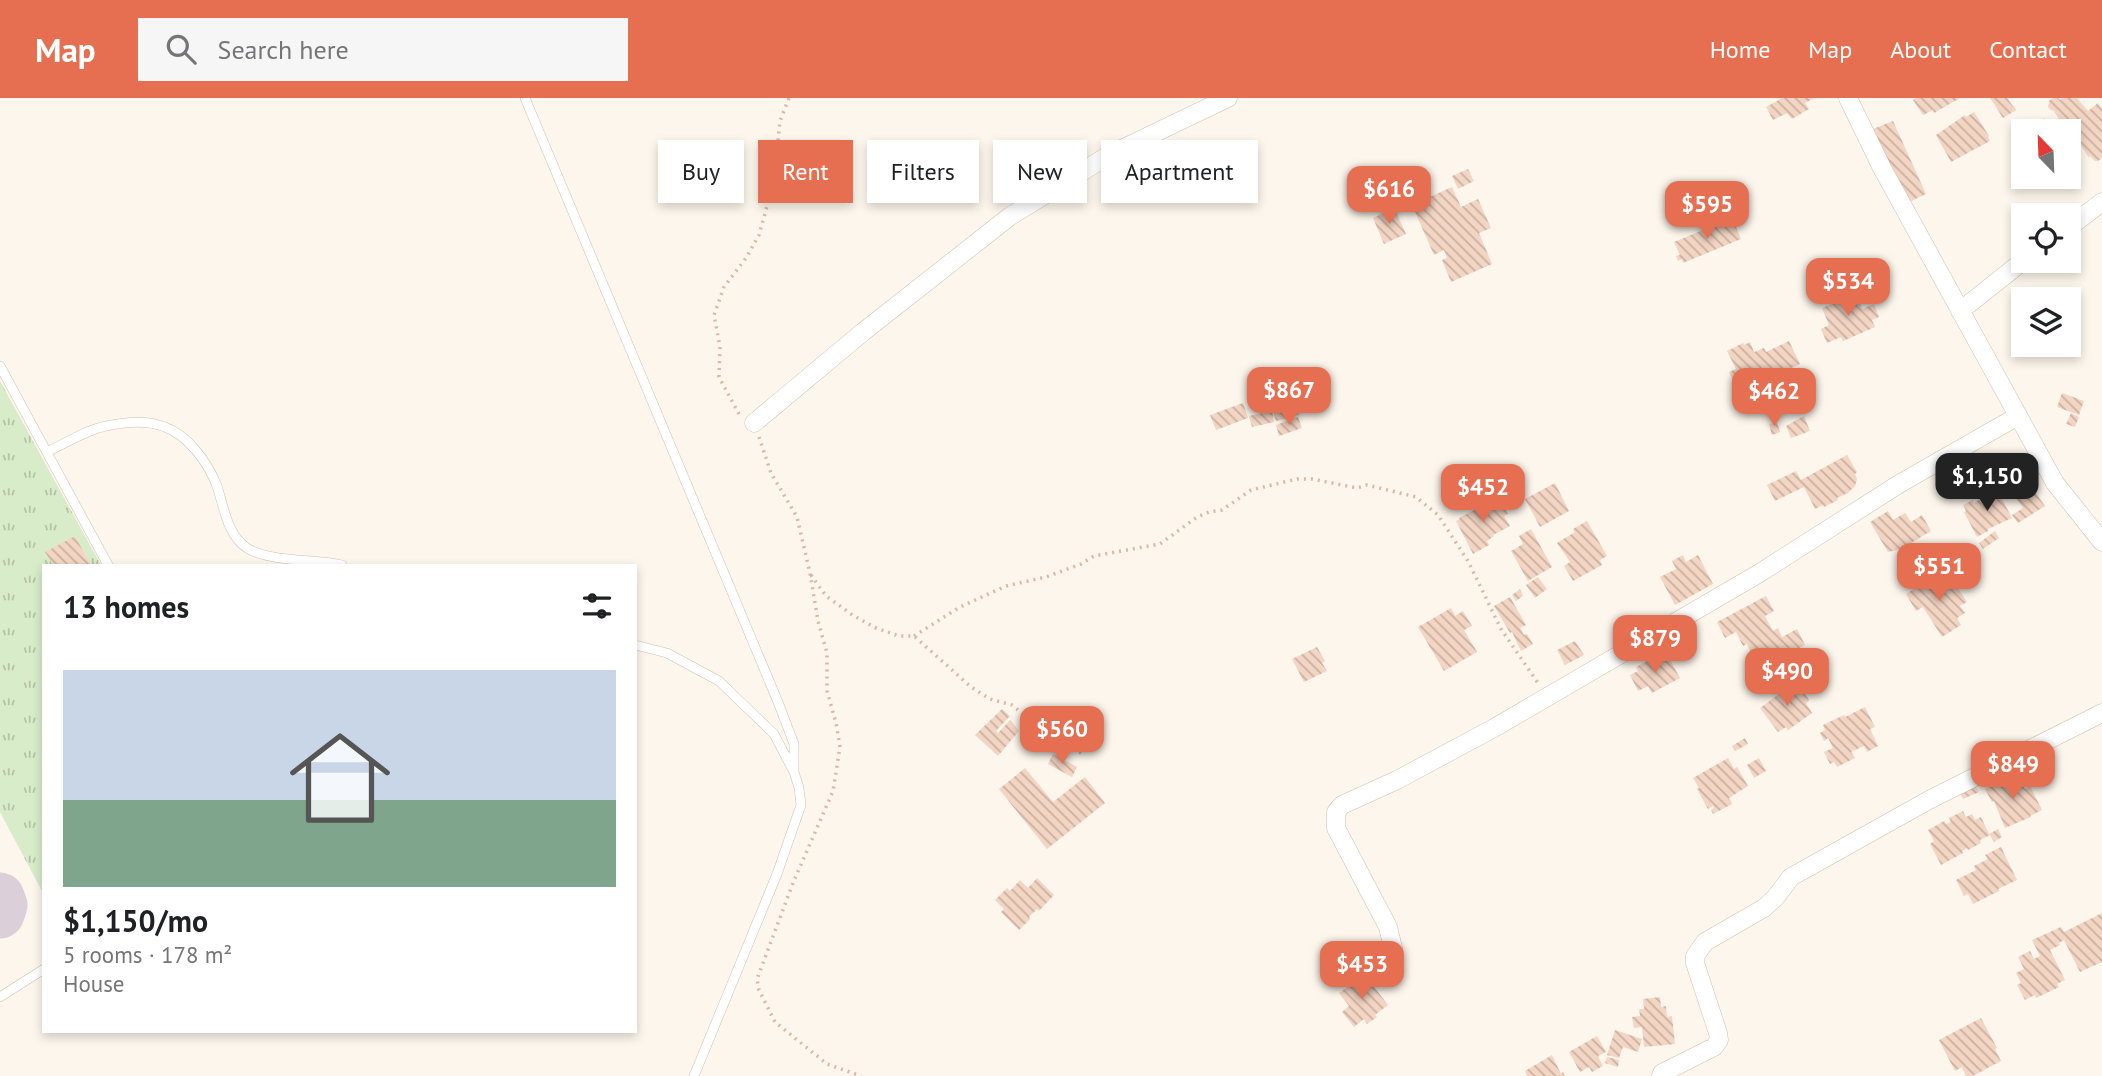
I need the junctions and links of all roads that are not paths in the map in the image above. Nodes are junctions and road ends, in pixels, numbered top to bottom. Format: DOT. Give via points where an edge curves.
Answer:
graph roads {
  1 [pos="525,98"];
  2 [pos="1228,98"];
  3 [pos="1848,98"];
  4 [pos="2102,202"];
  5 [pos="2081,218"];
  6 [pos="2011,271"];
  7 [pos="1960,311"];
  8 [pos="0,366"];
  9 [pos="2018,416"];
  10 [pos="754,423"];
  11 [pos="47,452"];
  12 [pos="2102,542"];
  13 [pos="107,564"];
  14 [pos="334,564"];
  15 [pos="637,646"];
  16 [pos="2102,713"];
  17 [pos="794,772"];
  18 [pos="42,970"];
  19 [pos="1394,971"];
  20 [pos="0,997"];
  21 [pos="694,1076"];
  22 [pos="1661,1076"];
  1 -- 17 [label="lane" via="778,702 794,744"];
  2 -- 10 [label="street" via="1109,156 1009,217"];
  3 -- 7 [label="street"];
  4 -- 5 [label="street"];
  6 -- 7 [label="street"];
  7 -- 9 [label="street"];
  8 -- 11 [label="lane"];
  9 -- 12 [label="street" via="2055,483"];
  9 -- 19 [label="street" via="1480,736 1336,812 1342,842 1388,928"];
  11 -- 13 [label="lane"];
  11 -- 14 [label="lane" via="104,426 135,422 165,426 202,457 225,517 247,548 263,555"];
  15 -- 17 [label="lane" via="667,653 719,681 774,734"];
  16 -- 22 [label="street" via="1928,800 1791,877 1764,908 1705,943 1695,963 1718,1040 1714,1047"];
  17 -- 21 [label="lane" via="801,805"];
  18 -- 20 [label="lane"];
}
